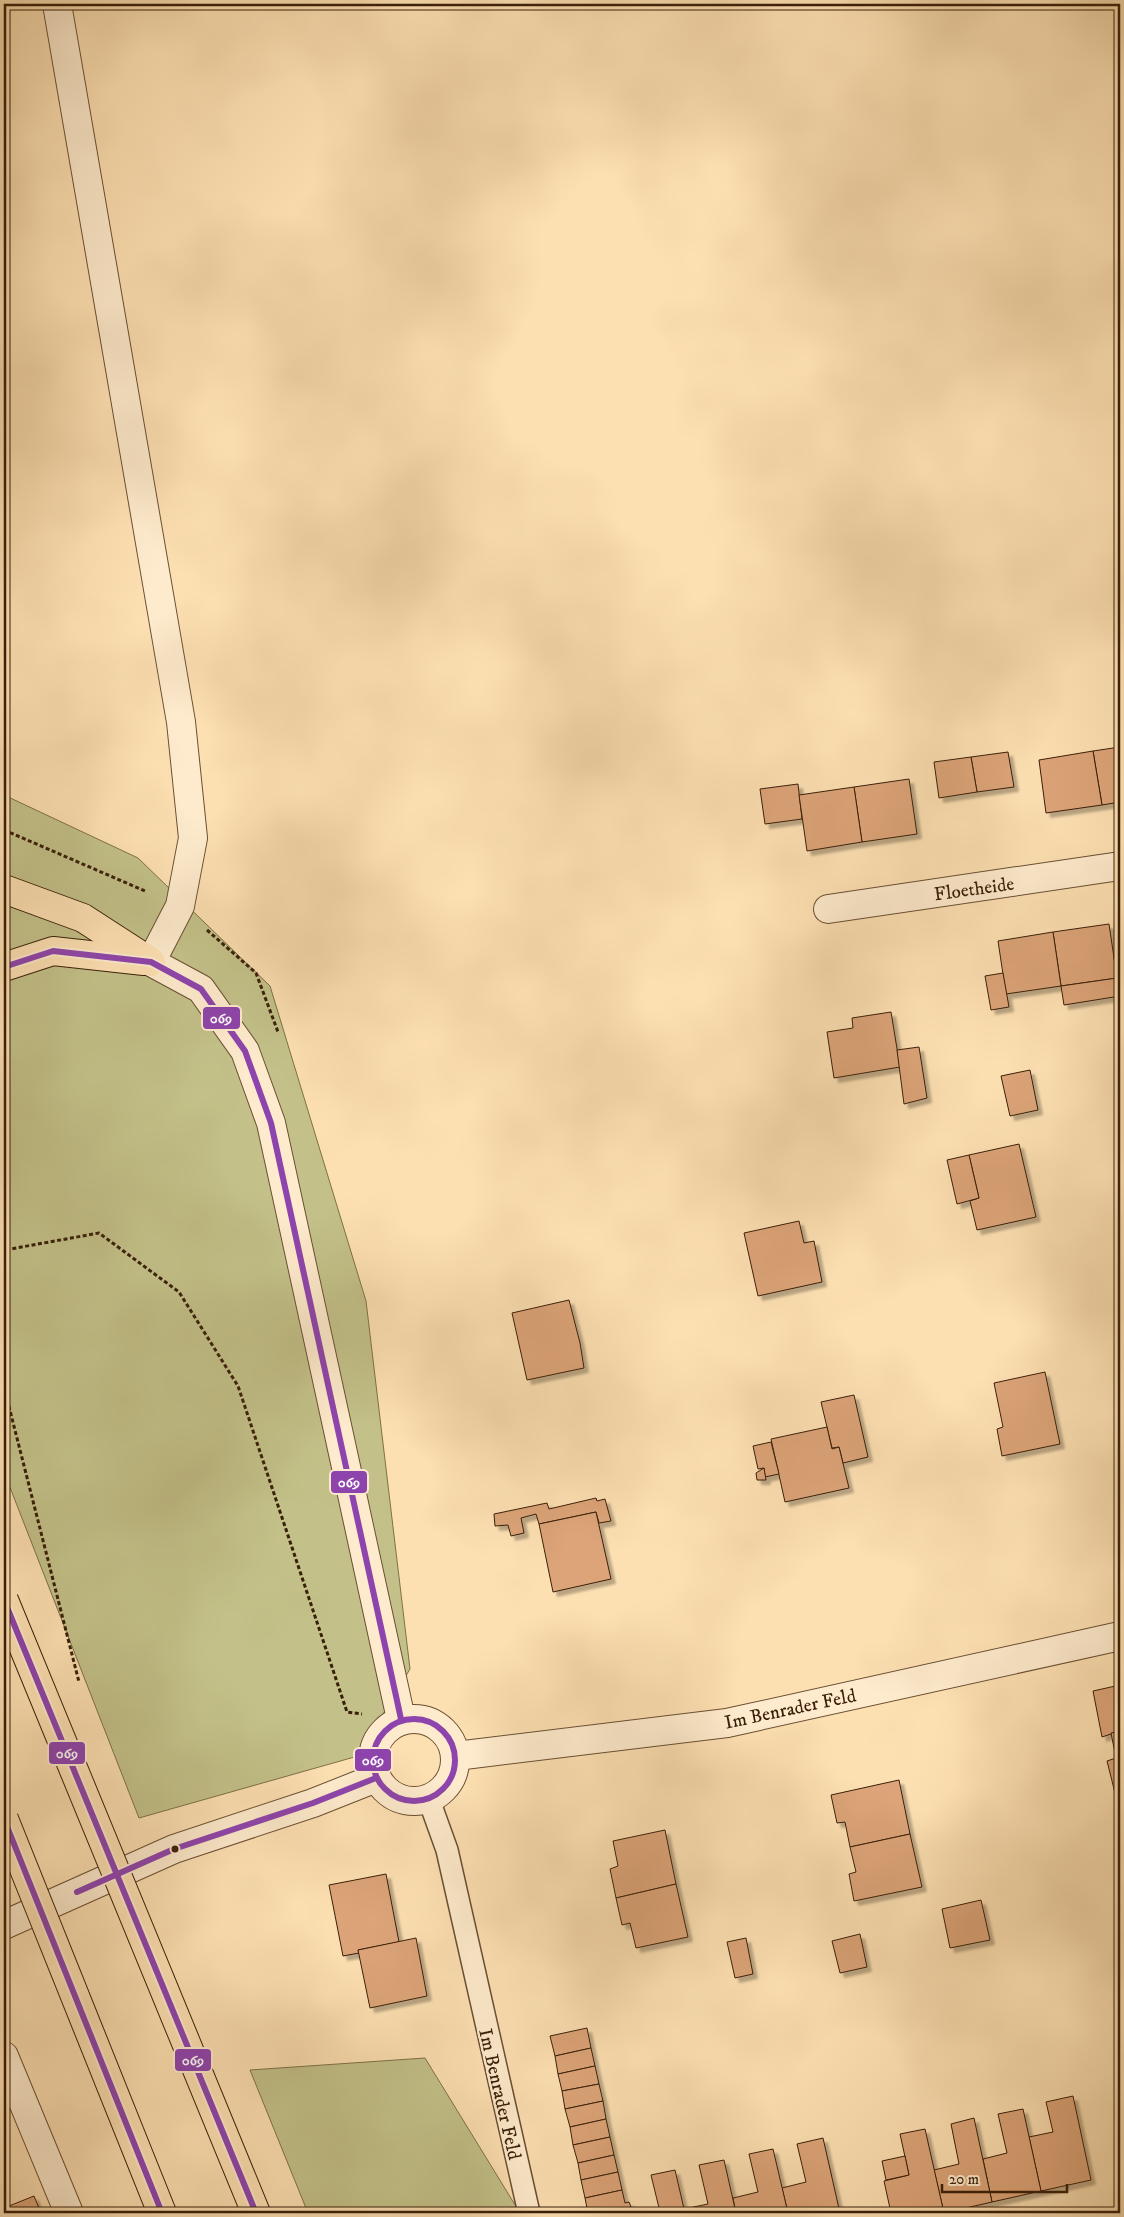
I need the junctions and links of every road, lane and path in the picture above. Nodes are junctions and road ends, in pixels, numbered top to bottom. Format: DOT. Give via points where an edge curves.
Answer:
graph roads {
  1 [pos="57,4"];
  2 [pos="1120,866"];
  3 [pos="4,889"];
  4 [pos="828,910"];
  5 [pos="151,962"];
  6 [pos="4,967"];
  7 [pos="4,1262"];
  8 [pos="4,1387"];
  9 [pos="4,1600"];
  10 [pos="1120,1636"];
  11 [pos="82,1691"];
  12 [pos="401,1719"];
  13 [pos="456,1756"];
  14 [pos="376,1778"];
  15 [pos="429,1800"];
  16 [pos="4,1819"];
  17 [pos="4,1925"];
  18 [pos="4,2056"];
  19 [pos="69,2213"];
  20 [pos="162,2213"];
  21 [pos="256,2213"];
  22 [pos="529,2213"];
  1 -- 5 [label="street" via="181,722 193,838 180,906"];
  2 -- 4 [label="street, Floetheide"];
  3 -- 5 [label="main road" via="83,918"];
  5 -- 6 [label="main road" via="54,951"];
  5 -- 12 [label="street" via="201,989 246,1051 271,1123"];
  7 -- 12 [label="path" via="6,1250 99,1233 179,1292 238,1386 347,1712"];
  8 -- 11 [label="path"];
  9 -- 21 [label="main road, bridge"];
  10 -- 13 [label="street, Im Benrader Feld" via="727,1723"];
  12 -- 13 [label="street" via="426,1719 447,1732"];
  12 -- 14 [label="street" via="384,1730 373,1752"];
  13 -- 15 [label="street" via="454,1774 444,1790"];
  14 -- 15 [label="street" via="388,1793 410,1802"];
  14 -- 17 [label="street" via="313,1804 174,1849"];
  15 -- 22 [label="lane, Im Benrader Feld" via="447,1850"];
  16 -- 20 [label="main road, bridge"];
  18 -- 19 [label="street"];
}
